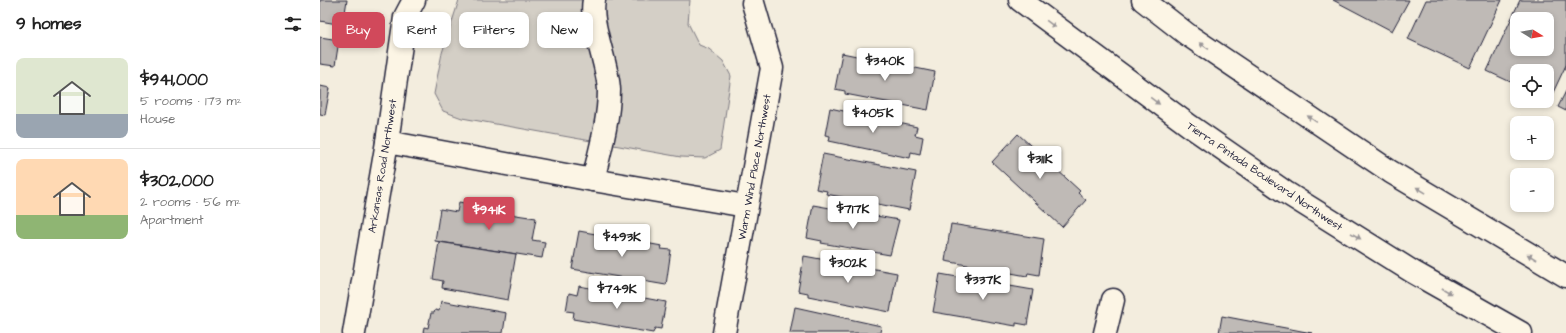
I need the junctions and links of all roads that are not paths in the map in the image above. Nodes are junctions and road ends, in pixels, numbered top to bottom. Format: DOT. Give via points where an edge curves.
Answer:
graph roads {
  1 [pos="414,0"];
  2 [pos="594,0"];
  3 [pos="1020,0"];
  4 [pos="1143,0"];
  5 [pos="753,4"];
  6 [pos="388,142"];
  7 [pos="593,180"];
  8 [pos="746,206"];
  9 [pos="1566,276"];
  10 [pos="1113,300"];
  11 [pos="354,333"];
  12 [pos="724,333"];
  13 [pos="1105,333"];
  14 [pos="1521,333"];
  1 -- 6 [label="street, Arkansas Road Northwest" via="405,17"];
  2 -- 7 [label="street" via="597,33 606,64 609,90 607,116"];
  3 -- 14 [label="street, Tierra Pintada Boulevard Northwest, one-way" via="1190,126 1285,192 1413,272"];
  9 -- 4 [label="street, one-way" via="1391,172 1188,35"];
  5 -- 8 [label="street, Warm Wind Place Northwest" via="772,68"];
  6 -- 7 [label="street"];
  6 -- 11 [label="street, Arkansas Road Northwest"];
  7 -- 8 [label="street"];
  8 -- 12 [label="street, Warm Wind Place Northwest"];
  10 -- 13 [label="street"];
}
